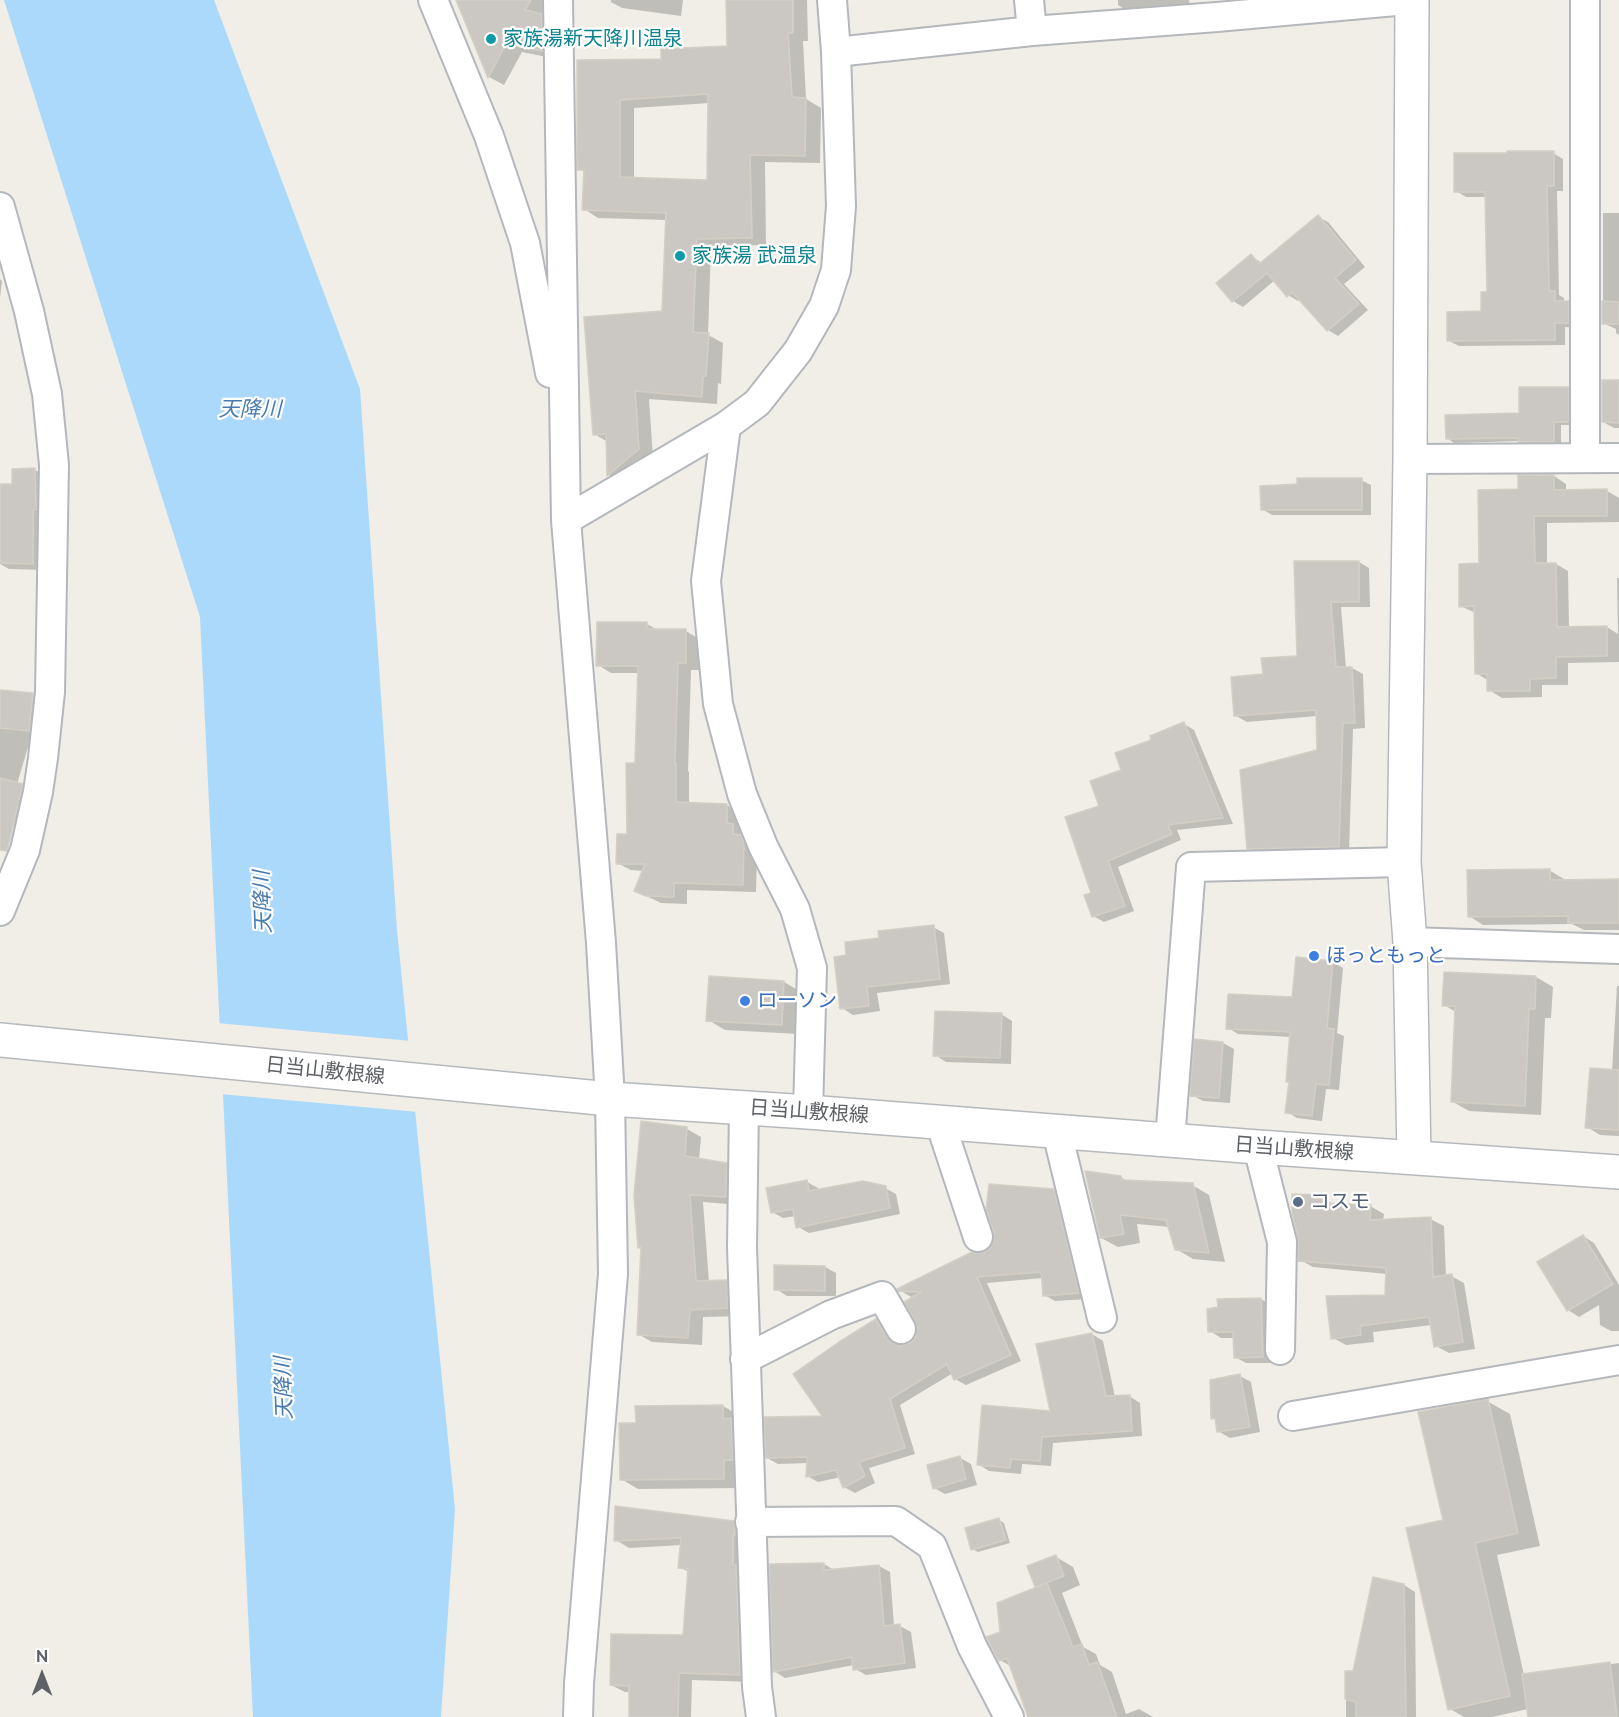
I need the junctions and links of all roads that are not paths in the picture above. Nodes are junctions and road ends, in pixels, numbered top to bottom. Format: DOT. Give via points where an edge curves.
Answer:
graph roads {
  1 [pos="433,0"];
  2 [pos="558,0"];
  3 [pos="832,0"];
  4 [pos="1029,0"];
  5 [pos="1407,0"];
  6 [pos="1412,0"];
  7 [pos="1585,0"];
  8 [pos="1216,9"];
  9 [pos="1032,31"];
  10 [pos="836,52"];
  11 [pos="0,207"];
  12 [pos="726,426"];
  13 [pos="564,446"];
  14 [pos="1585,458"];
  15 [pos="1619,458"];
  16 [pos="1410,459"];
  17 [pos="566,520"];
  18 [pos="1404,862"];
  19 [pos="0,911"];
  20 [pos="1410,942"];
  21 [pos="1619,949"];
  22 [pos="0,1040"];
  23 [pos="596,1098"];
  24 [pos="744,1108"];
  25 [pos="808,1112"];
  26 [pos="940,1122"];
  27 [pos="1057,1132"];
  28 [pos="1170,1140"];
  29 [pos="1258,1147"];
  30 [pos="1414,1157"];
  31 [pos="1619,1172"];
  32 [pos="978,1238"];
  33 [pos="1102,1318"];
  34 [pos="901,1329"];
  35 [pos="1280,1350"];
  36 [pos="745,1359"];
  37 [pos="1619,1360"];
  38 [pos="1293,1416"];
  39 [pos="750,1522"];
  40 [pos="578,1717"];
  41 [pos="761,1717"];
  42 [pos="1009,1717"];
  1 -- 13 [label="street" via="489,136 525,243"];
  2 -- 13 [label="street"];
  3 -- 10 [label="street"];
  4 -- 9 [label="street"];
  5 -- 8 [label="street"];
  6 -- 16 [label="main road"];
  7 -- 14 [label="street"];
  8 -- 9 [label="street"];
  9 -- 10 [label="street"];
  10 -- 12 [label="street" via="841,206 836,270 824,306 798,351 757,403"];
  11 -- 19 [label="street" via="29,310 47,394 54,465 50,692 43,758 25,850"];
  12 -- 17 [label="street"];
  12 -- 25 [label="street" via="706,581 718,704 742,794 795,909 813,968"];
  13 -- 17 [label="street"];
  14 -- 15 [label="street"];
  14 -- 16 [label="street"];
  16 -- 18 [label="main road"];
  17 -- 23 [label="street" via="601,943"];
  18 -- 20 [label="main road"];
  18 -- 28 [label="street" via="1191,867"];
  20 -- 21 [label="street"];
  20 -- 30 [label="main road"];
  22 -- 23 [label="main road, 日当山敷根線"];
  23 -- 24 [label="main road, 日当山敷根線"];
  23 -- 40 [label="street" via="613,1274"];
  24 -- 25 [label="main road, 日当山敷根線"];
  24 -- 36 [label="street"];
  25 -- 26 [label="main road, 日当山敷根線"];
  26 -- 27 [label="main road, 日当山敷根線"];
  26 -- 32 [label="street"];
  27 -- 28 [label="main road, 日当山敷根線"];
  27 -- 33 [label="street"];
  28 -- 29 [label="main road, 日当山敷根線"];
  29 -- 30 [label="main road, 日当山敷根線"];
  29 -- 35 [label="street" via="1282,1242"];
  30 -- 31 [label="main road, 日当山敷根線"];
  34 -- 36 [label="street" via="882,1296 831,1315"];
  36 -- 39 [label="street"];
  37 -- 38 [label="street"];
  39 -- 41 [label="street"];
  39 -- 42 [label="street" via="896,1521 932,1546 972,1646"];
}
